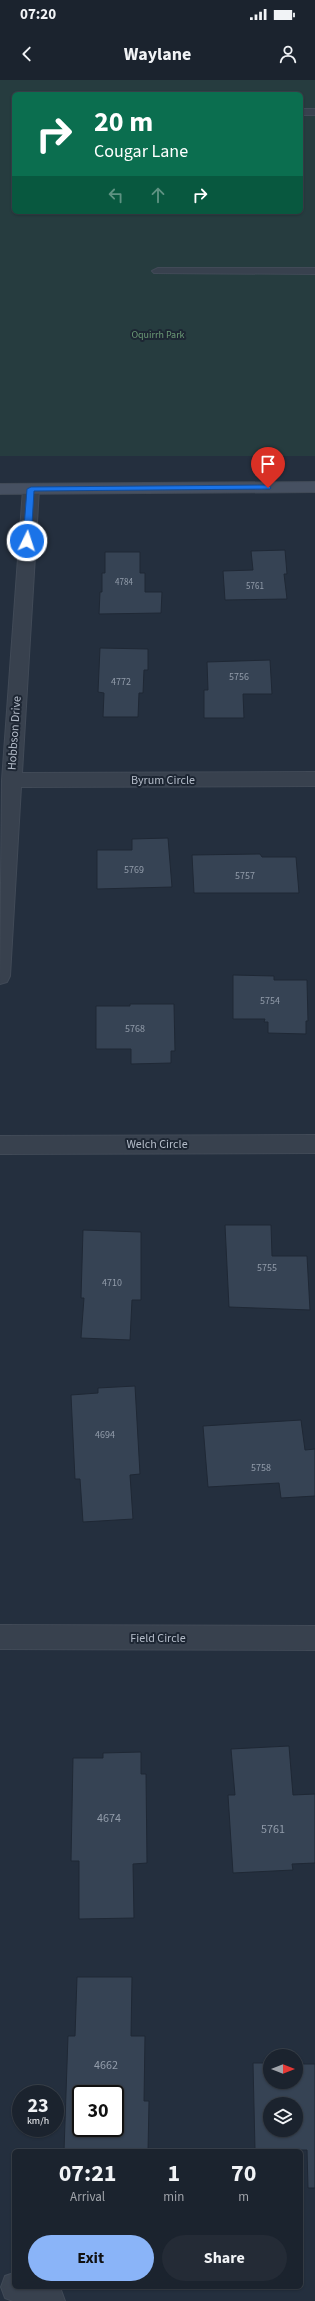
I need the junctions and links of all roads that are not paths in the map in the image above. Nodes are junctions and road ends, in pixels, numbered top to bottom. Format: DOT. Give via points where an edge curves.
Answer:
graph roads {
  1 [pos="303,112"];
  2 [pos="315,112"];
  3 [pos="158,271"];
  4 [pos="315,271"];
  5 [pos="315,487"];
  6 [pos="0,489"];
  7 [pos="31,489"];
  8 [pos="315,779"];
  9 [pos="11,780"];
  10 [pos="0,976"];
  11 [pos="315,1144"];
  12 [pos="0,1145"];
  13 [pos="0,1637"];
  14 [pos="315,1638"];
  15 [pos="0,2280"];
  16 [pos="12,2286"];
  17 [pos="20,2289"];
  18 [pos="50,2301"];
  1 -- 2 [label="lane"];
  3 -- 4 [label="lane"];
  5 -- 7 [label="main road"];
  6 -- 7 [label="main road"];
  7 -- 9 [label="street, Hobbson Drive"];
  8 -- 9 [label="street, Byrum Circle"];
  9 -- 10 [label="street, Hobbson Drive"];
  11 -- 12 [label="street, Welch Circle"];
  13 -- 14 [label="street, Field Circle"];
  15 -- 16 [label="street"];
  17 -- 18 [label="street"];
}
